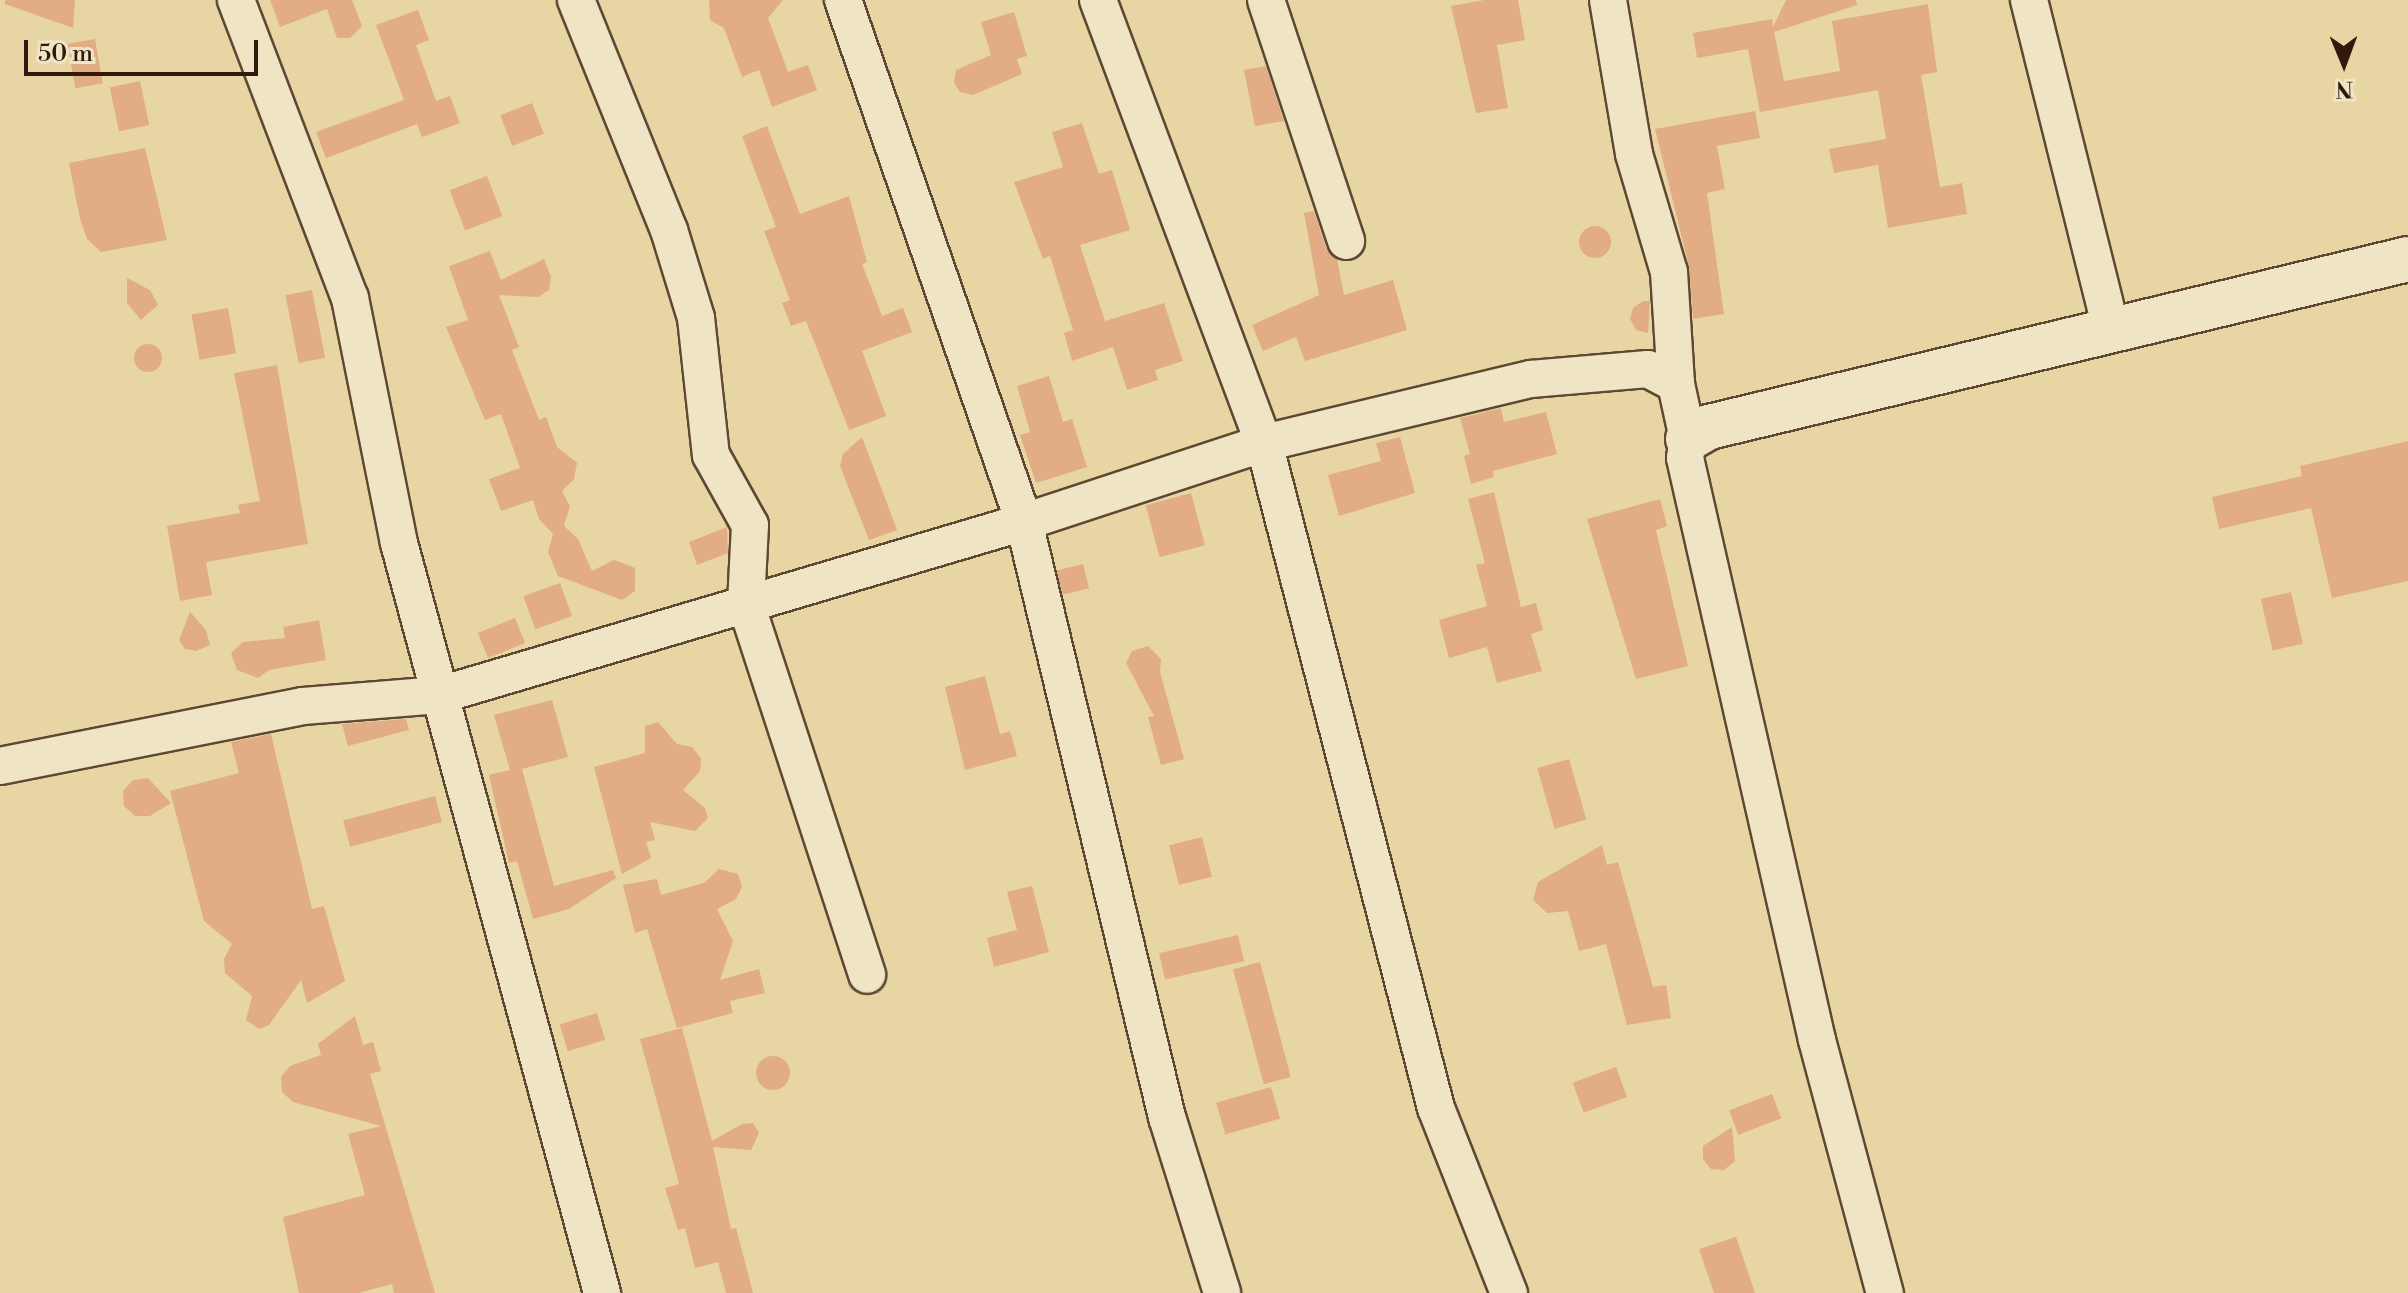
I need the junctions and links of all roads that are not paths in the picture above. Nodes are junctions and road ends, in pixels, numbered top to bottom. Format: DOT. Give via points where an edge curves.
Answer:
graph roads {
  1 [pos="236,0"];
  2 [pos="576,0"];
  3 [pos="843,0"];
  4 [pos="1098,0"];
  5 [pos="1266,0"];
  6 [pos="1608,0"];
  7 [pos="2029,0"];
  8 [pos="1346,241"];
  9 [pos="2408,259"];
  10 [pos="2111,330"];
  11 [pos="1676,384"];
  12 [pos="1688,439"];
  13 [pos="1264,443"];
  14 [pos="1024,522"];
  15 [pos="746,604"];
  16 [pos="440,695"];
  17 [pos="0,766"];
  18 [pos="867,975"];
  19 [pos="602,1293"];
  20 [pos="1222,1293"];
  21 [pos="1509,1293"];
  22 [pos="1885,1293"];
  1 -- 16 [label="street" via="350,298 399,543"];
  2 -- 15 [label="street" via="669,230 696,318 711,455 750,525"];
  3 -- 14 [label="street"];
  4 -- 13 [label="street"];
  5 -- 8 [label="street"];
  6 -- 11 [label="street" via="1634,154 1669,272"];
  7 -- 10 [label="street"];
  9 -- 10 [label="street"];
  10 -- 12 [label="street" via="1709,427"];
  11 -- 12 [label="street"];
  11 -- 13 [label="street" via="1648,369 1531,379"];
  12 -- 22 [label="street" via="1685,458 1817,1040"];
  13 -- 14 [label="street"];
  13 -- 21 [label="street" via="1436,1108"];
  14 -- 15 [label="street"];
  14 -- 20 [label="street" via="1163,1101"];
  15 -- 16 [label="street"];
  15 -- 18 [label="street"];
  16 -- 17 [label="street" via="303,706"];
  16 -- 19 [label="street"];
}
